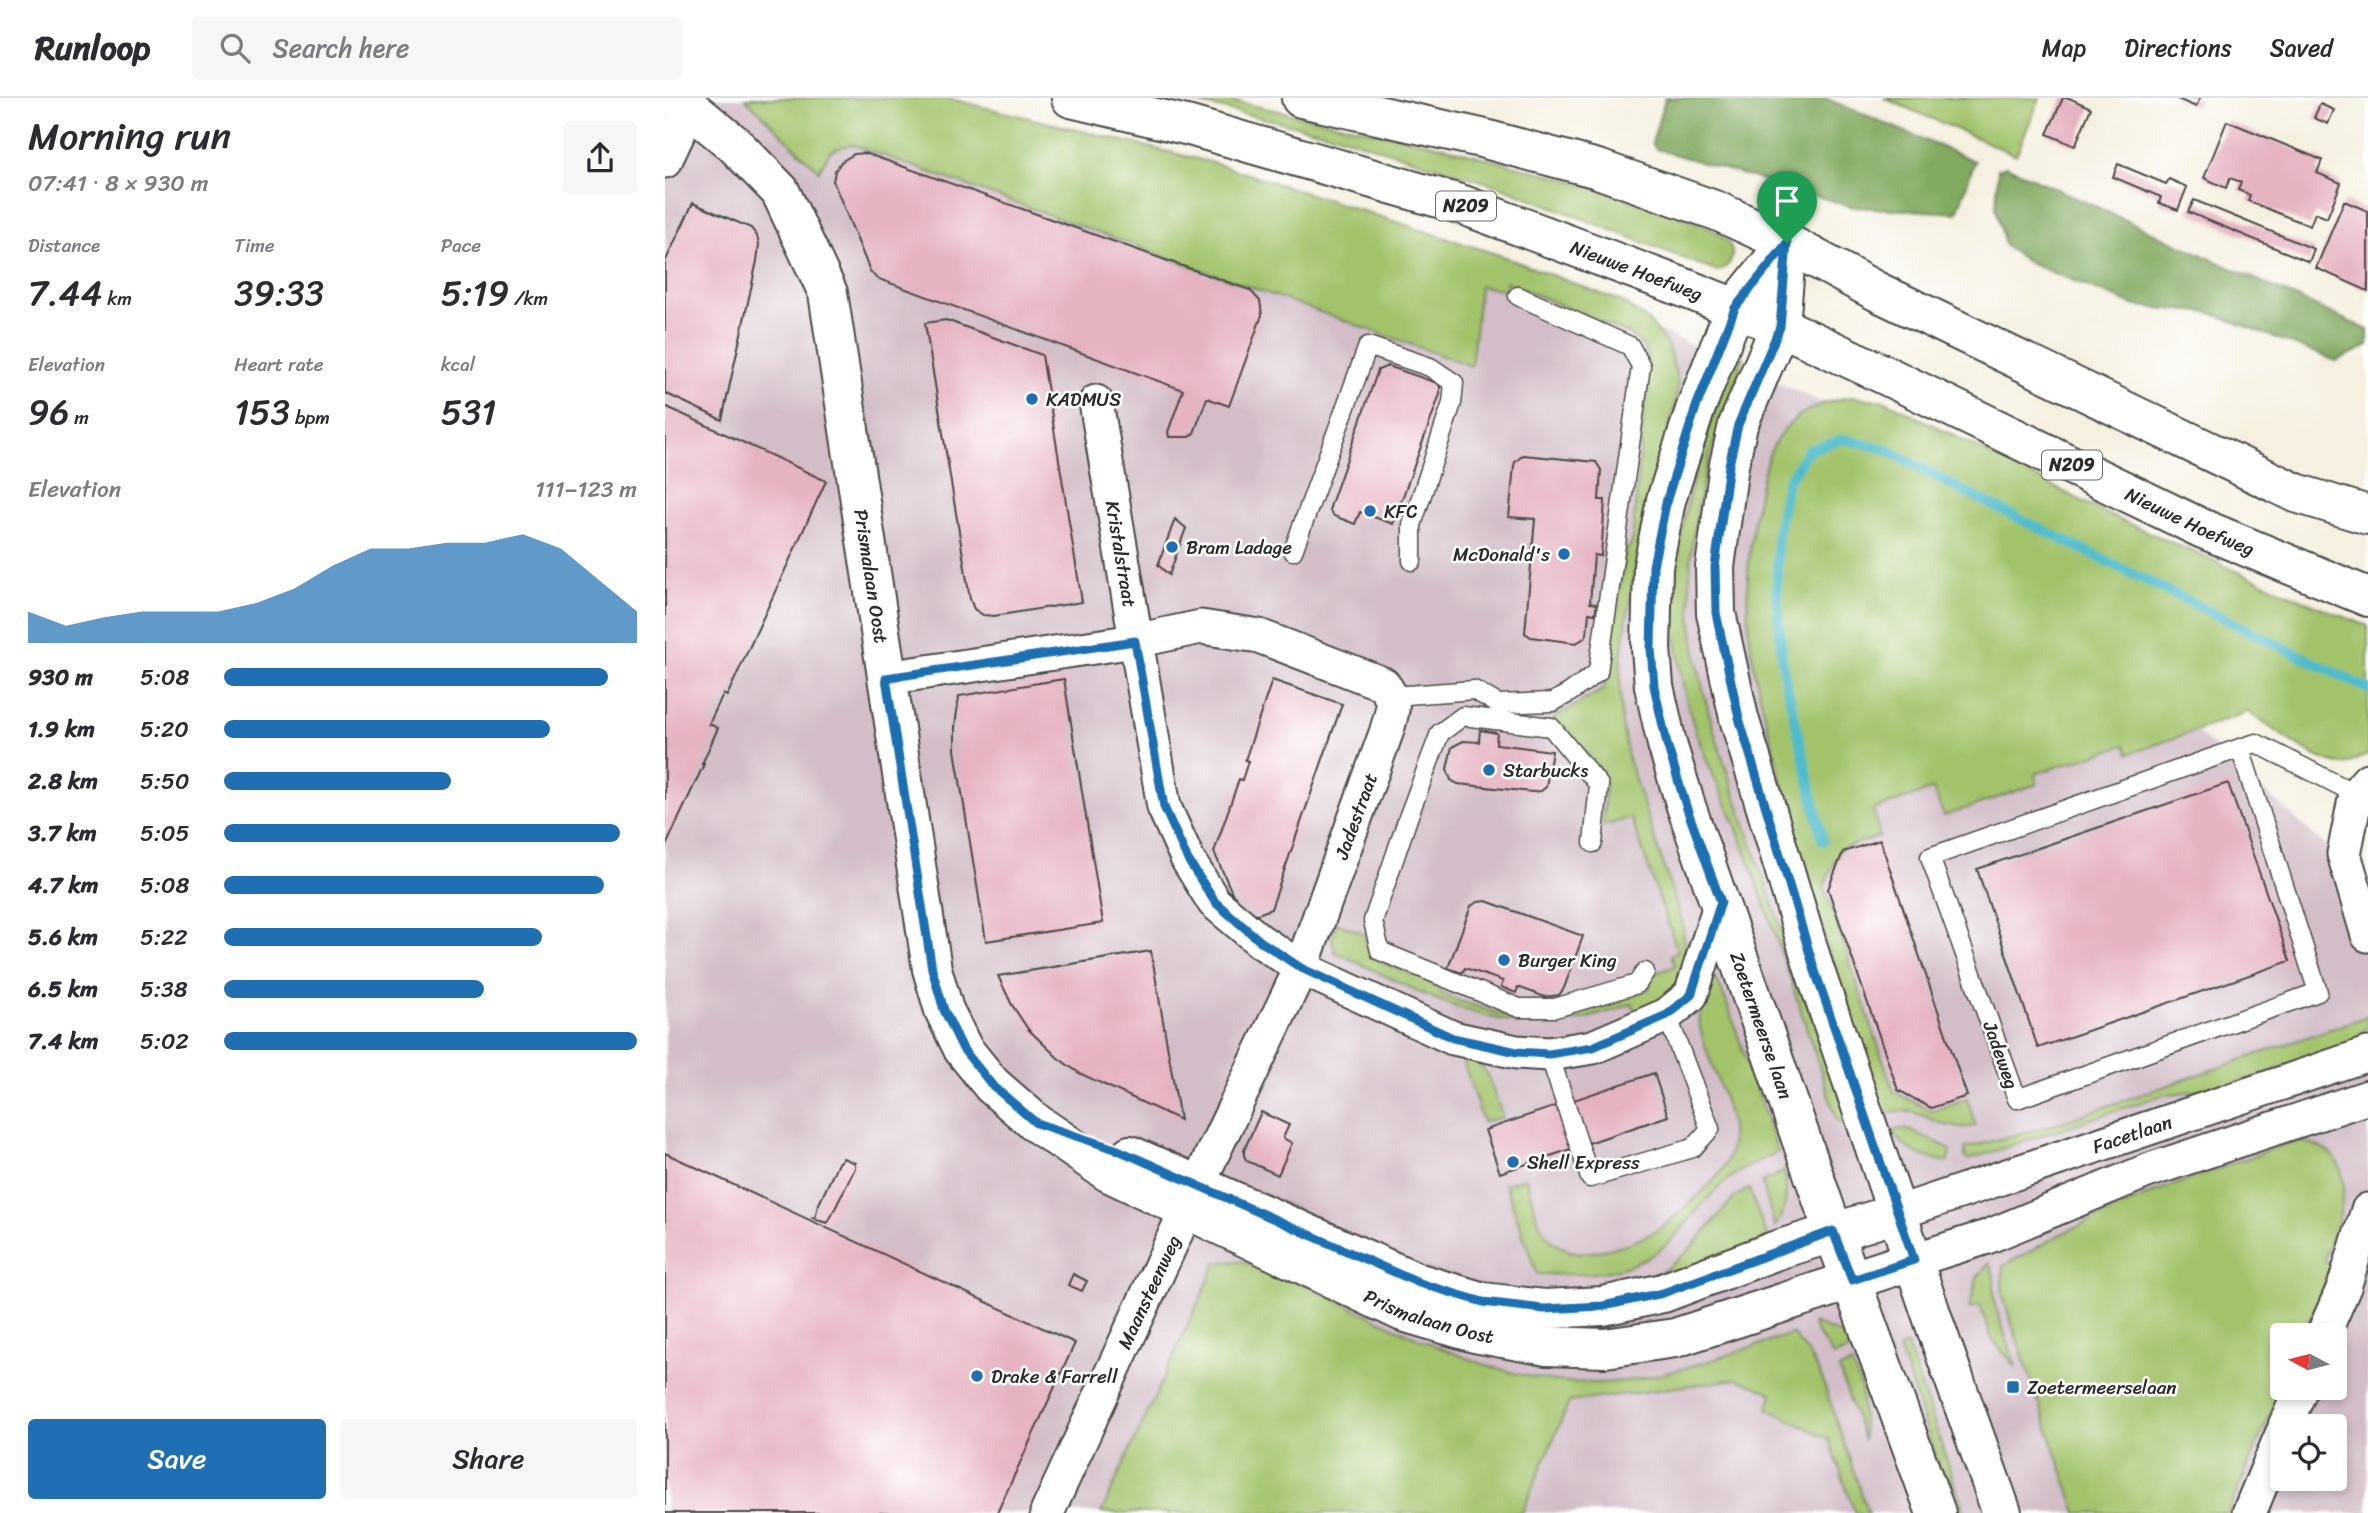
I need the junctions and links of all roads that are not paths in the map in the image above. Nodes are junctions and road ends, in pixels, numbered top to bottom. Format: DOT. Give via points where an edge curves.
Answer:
graph roads {
  1 [pos="1071,98"];
  2 [pos="1301,98"];
  3 [pos="680,103"];
  4 [pos="665,161"];
  5 [pos="1787,243"];
  6 [pos="1518,296"];
  7 [pos="1735,308"];
  8 [pos="1780,327"];
  9 [pos="1096,402"];
  10 [pos="2368,515"];
  11 [pos="1293,551"];
  12 [pos="1412,561"];
  13 [pos="2368,597"];
  14 [pos="1135,641"];
  15 [pos="886,678"];
  16 [pos="1393,696"];
  17 [pos="2240,748"];
  18 [pos="2362,787"];
  19 [pos="2368,837"];
  20 [pos="1593,843"];
  21 [pos="1721,902"];
  22 [pos="2368,935"];
  23 [pos="1301,968"];
  24 [pos="1645,972"];
  25 [pos="1667,1015"];
  26 [pos="1549,1054"];
  27 [pos="2368,1054"];
  28 [pos="2368,1097"];
  29 [pos="1192,1198"];
  30 [pos="2368,1210"];
  31 [pos="1897,1213"];
  32 [pos="1833,1231"];
  33 [pos="1914,1260"];
  34 [pos="1852,1280"];
  35 [pos="2328,1323"];
  36 [pos="2270,1463"];
  37 [pos="1047,1513"];
  38 [pos="1936,1513"];
  39 [pos="2002,1513"];
  40 [pos="2249,1513"];
  1 -- 7 [label="street, Nieuwe Hoefweg / N209" via="1190,126 1463,205"];
  2 -- 5 [label="street" via="1598,169 1717,211"];
  3 -- 4 [label="street"];
  3 -- 15 [label="street, Prismalaan Oost" via="734,144 780,191 828,293"];
  5 -- 7 [label="street, Zoetermeerse laan"];
  5 -- 8 [label="street"];
  5 -- 10 [label="street" via="1876,291 2296,493"];
  6 -- 16 [label="lane" via="1630,346 1641,366 1598,672 1553,702 1498,704 1474,690"];
  7 -- 8 [label="street, Nieuwe Hoefweg / N209"];
  7 -- 21 [label="street, Zoetermeerse laan" via="1696,407 1667,499 1652,579 1654,686 1682,793"];
  8 -- 13 [label="street, Nieuwe Hoefweg / N209" via="2201,528"];
  8 -- 31 [label="street" via="1738,425 1729,465 1715,567 1716,613 1739,718 1814,968"];
  9 -- 14 [label="street, Kristalstraat"];
  11 -- 12 [label="lane" via="1368,346 1430,367 1454,383 1452,403 1412,525"];
  14 -- 15 [label="street"];
  14 -- 16 [label="street" via="1201,627 1259,636 1383,684"];
  14 -- 23 [label="street, Kristalstraat" via="1164,807 1188,860 1215,902 1260,941"];
  15 -- 29 [label="street, Prismalaan Oost" via="932,969 944,1010 963,1049 992,1085 1036,1123 1118,1150"];
  16 -- 23 [label="street, Jadestraat" via="1386,733"];
  17 -- 17 [label="lane, Jadeweg" via="2318,992 2017,1099 1930,857"];
  17 -- 18 [label="lane, Jadeweg" via="2256,743"];
  18 -- 19 [label="street"];
  18 -- 22 [label="street" via="2343,854"];
  20 -- 24 [label="lane" via="1599,785 1551,727 1463,716 1440,733 1409,815 1373,921 1380,951 1520,1008 1567,1005 1637,984"];
  21 -- 25 [label="street, Kristalstraat" via="1691,995"];
  21 -- 32 [label="street, Zoetermeerse laan"];
  23 -- 26 [label="street, Kristalstraat" via="1453,1038"];
  23 -- 29 [label="street, Jadestraat"];
  25 -- 26 [label="street, Kristalstraat" via="1593,1047"];
  25 -- 26 [label="lane" via="1710,1129 1693,1148 1590,1178"];
  27 -- 31 [label="street, Facetlaan"];
  28 -- 33 [label="street, Facetlaan" via="2147,1171 1987,1237"];
  29 -- 32 [label="street, Prismalaan Oost" via="1419,1283 1483,1302 1544,1309 1603,1306 1663,1293"];
  29 -- 34 [label="street, Prismalaan Oost" via="1403,1312 1475,1334 1547,1346 1605,1348 1675,1338"];
  29 -- 37 [label="street, Maansteenweg"];
  30 -- 35 [label="street"];
  31 -- 32 [label="street, Prismalaan Oost"];
  31 -- 33 [label="street"];
  32 -- 34 [label="street, Zoetermeerse laan"];
  33 -- 34 [label="street, Prismalaan Oost"];
  33 -- 39 [label="street"];
  34 -- 38 [label="street, Zoetermeerse laan"];
  36 -- 40 [label="street"];
}
